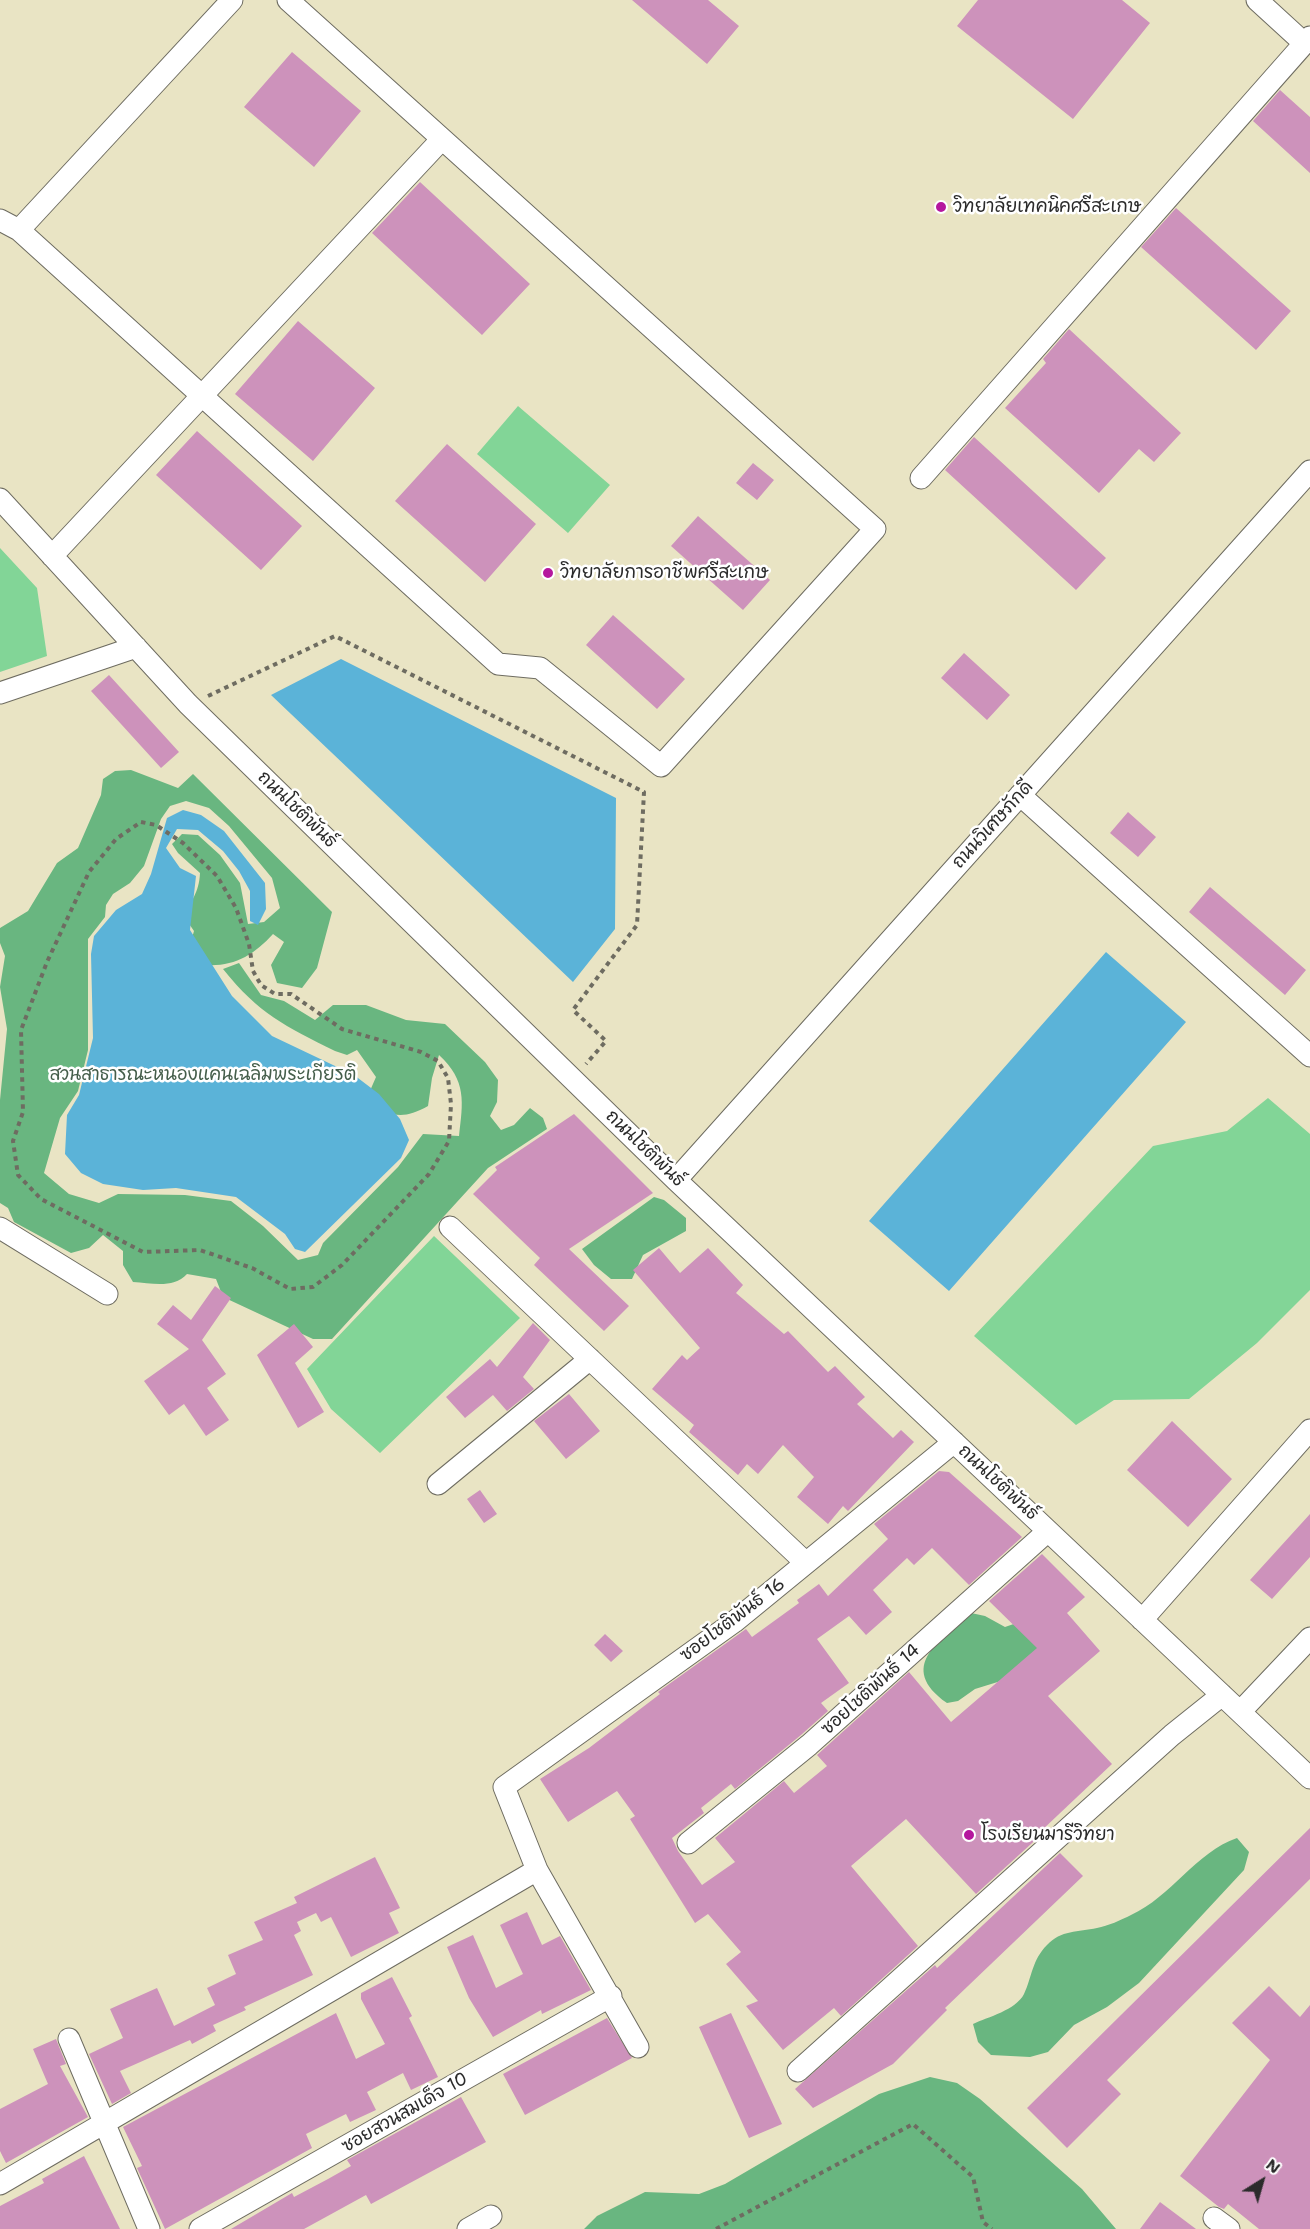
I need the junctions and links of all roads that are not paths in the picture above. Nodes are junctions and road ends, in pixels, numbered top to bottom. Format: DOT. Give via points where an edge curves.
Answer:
graph roads {
  1 [pos="232,0"];
  2 [pos="288,0"];
  3 [pos="1257,0"];
  4 [pos="1307,40"];
  5 [pos="442,139"];
  6 [pos="0,220"];
  7 [pos="19,230"];
  8 [pos="202,395"];
  9 [pos="1310,471"];
  10 [pos="921,478"];
  11 [pos="0,500"];
  12 [pos="52,556"];
  13 [pos="136,647"];
  14 [pos="0,693"];
  15 [pos="1020,795"];
  16 [pos="1310,1056"];
  17 [pos="676,1180"];
  18 [pos="450,1227"];
  19 [pos="0,1228"];
  20 [pos="107,1294"];
  21 [pos="590,1359"];
  22 [pos="1310,1430"];
  23 [pos="954,1442"];
  24 [pos="438,1484"];
  25 [pos="1048,1531"];
  26 [pos="806,1563"];
  27 [pos="1142,1620"];
  28 [pos="1310,1638"];
  29 [pos="1222,1695"];
  30 [pos="1240,1712"];
  31 [pos="1310,1778"];
  32 [pos="688,1843"];
  33 [pos="537,1870"];
  34 [pos="611,1996"];
  35 [pos="69,2039"];
  36 [pos="638,2047"];
  37 [pos="798,2071"];
  38 [pos="105,2123"];
  39 [pos="0,2184"];
  40 [pos="491,2216"];
  41 [pos="149,2229"];
  42 [pos="200,2229"];
  43 [pos="468,2229"];
  1 -- 7 [label="street"];
  2 -- 5 [label="street"];
  3 -- 4 [label="street"];
  4 -- 10 [label="street"];
  5 -- 8 [label="street"];
  5 -- 8 [label="street" via="875,529 661,766 540,668 498,664"];
  6 -- 7 [label="street"];
  7 -- 8 [label="street"];
  8 -- 12 [label="street"];
  9 -- 15 [label="street, ถนนวิเศษภักดี"];
  11 -- 12 [label="street, ถนนโชติพันธ์"];
  12 -- 13 [label="street, ถนนโชติพันธ์"];
  13 -- 14 [label="street"];
  13 -- 17 [label="street, ถนนโชติพันธ์" via="188,704"];
  15 -- 16 [label="street"];
  15 -- 17 [label="street, ถนนวิเศษภักดี"];
  17 -- 23 [label="street, ถนนโชติพันธ์"];
  18 -- 21 [label="street"];
  19 -- 20 [label="street"];
  21 -- 24 [label="street"];
  21 -- 26 [label="street"];
  22 -- 27 [label="street"];
  23 -- 25 [label="street, ถนนโชติพันธ์"];
  23 -- 26 [label="street, ซอยโชติพันธ์ 16"];
  25 -- 27 [label="street, ถนนโชติพันธ์"];
  25 -- 32 [label="street, ซอยโชติพันธ์ 14" via="809,1745"];
  26 -- 33 [label="street, ซอยโชติพันธ์ 16" via="734,1622 504,1787"];
  27 -- 29 [label="street, ถนนโชติพันธ์"];
  28 -- 30 [label="street"];
  29 -- 30 [label="street, ถนนโชติพันธ์"];
  29 -- 37 [label="street" via="1172,1735"];
  30 -- 31 [label="street, ถนนโชติพันธ์"];
  33 -- 34 [label="street"];
  33 -- 38 [label="street"];
  34 -- 36 [label="street"];
  34 -- 42 [label="street, ซอยสวนสมเด็จ 10"];
  35 -- 38 [label="street"];
  38 -- 39 [label="street"];
  38 -- 41 [label="street"];
  40 -- 43 [label="street"];
}
